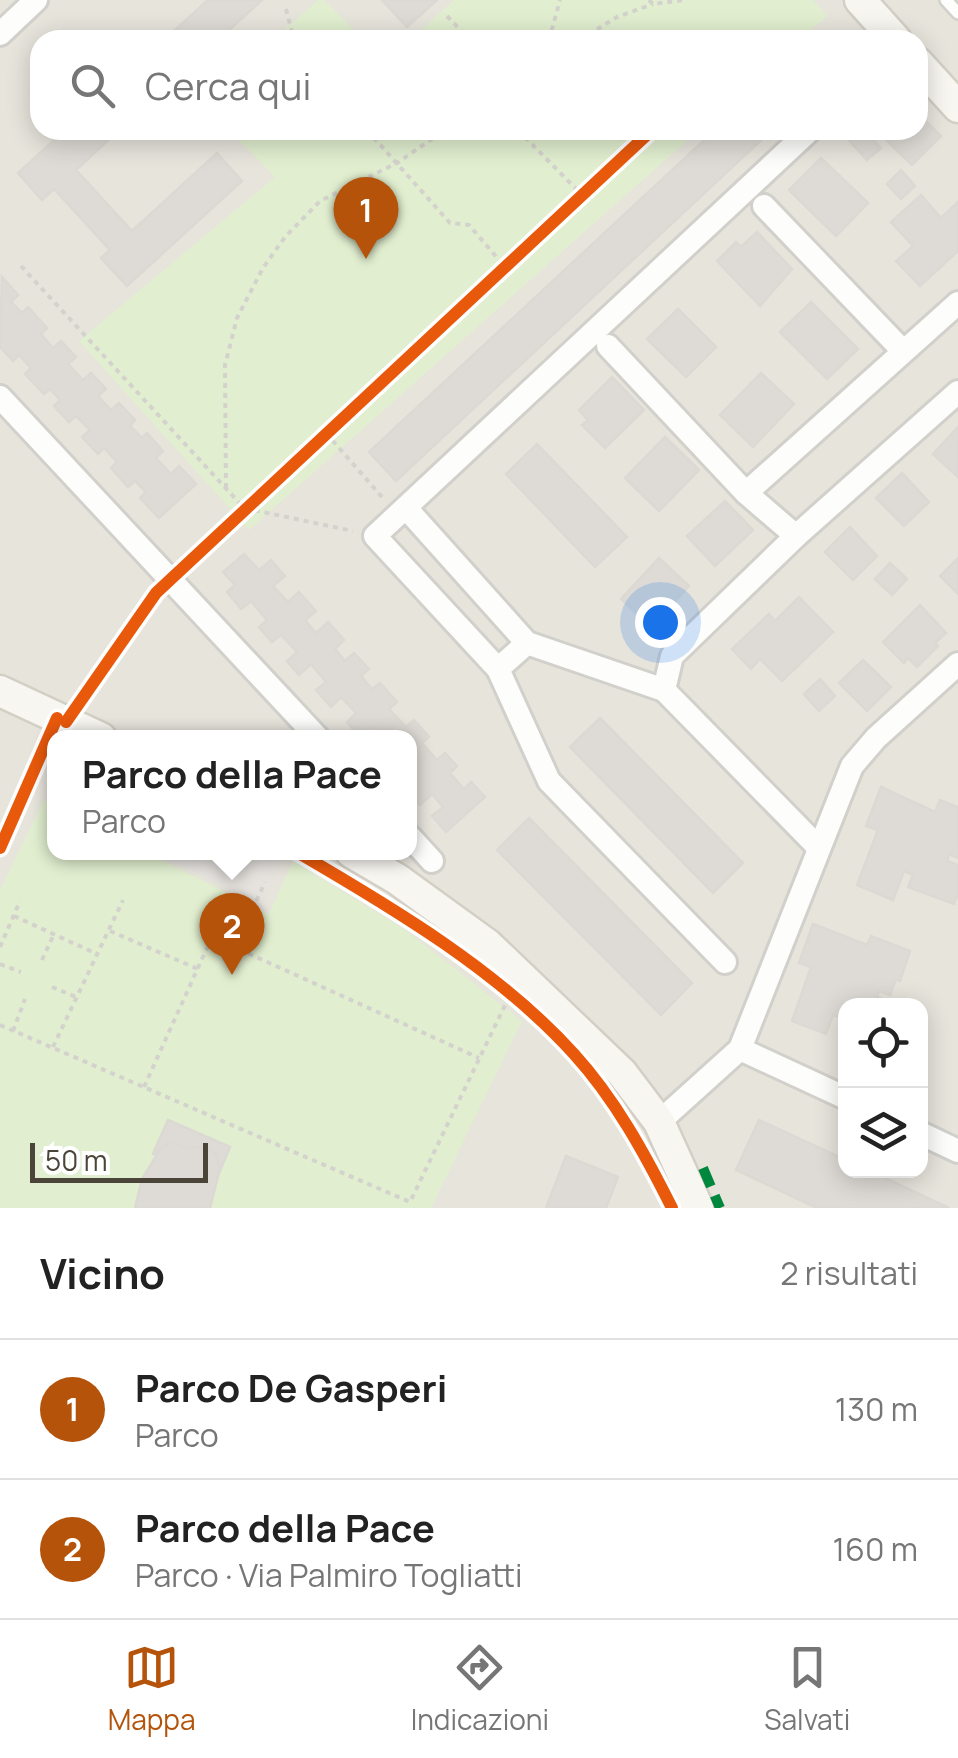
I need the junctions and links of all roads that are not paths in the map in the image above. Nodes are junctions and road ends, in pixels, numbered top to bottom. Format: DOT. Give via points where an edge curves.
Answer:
graph roads {
  1 [pos="36,0"];
  2 [pos="860,0"];
  3 [pos="946,0"];
  4 [pos="958,13"];
  5 [pos="887,30"];
  6 [pos="0,34"];
  7 [pos="928,75"];
  8 [pos="958,107"];
  9 [pos="799,140"];
  10 [pos="764,206"];
  11 [pos="958,303"];
  12 [pos="608,346"];
  13 [pos="903,351"];
  14 [pos="958,392"];
  15 [pos="0,397"];
  16 [pos="746,493"];
  17 [pos="402,512"];
  18 [pos="796,536"];
  19 [pos="528,642"];
  20 [pos="958,664"];
  21 [pos="498,669"];
  22 [pos="664,690"];
  23 [pos="0,691"];
  24 [pos="84,730"];
  25 [pos="311,730"];
  26 [pos="417,845"];
  27 [pos="818,847"];
  28 [pos="365,860"];
  29 [pos="432,861"];
  30 [pos="725,962"];
  31 [pos="740,1050"];
  32 [pos="838,1094"];
  33 [pos="659,1122"];
  34 [pos="928,1137"];
  35 [pos="958,1151"];
  36 [pos="698,1208"];
  1 -- 6 [label="street"];
  2 -- 5 [label="street"];
  3 -- 4 [label="lane"];
  7 -- 8 [label="street"];
  9 -- 17 [label="street"];
  10 -- 13 [label="street"];
  11 -- 13 [label="street"];
  12 -- 16 [label="street"];
  13 -- 16 [label="street"];
  14 -- 18 [label="street"];
  15 -- 25 [label="street"];
  16 -- 18 [label="street"];
  17 -- 19 [label="street"];
  17 -- 21 [label="street" via="375,536"];
  18 -- 22 [label="street" via="672,656"];
  19 -- 21 [label="street"];
  19 -- 22 [label="street"];
  20 -- 27 [label="street" via="852,766"];
  21 -- 30 [label="street" via="548,781"];
  22 -- 27 [label="street"];
  23 -- 24 [label="street"];
  26 -- 29 [label="street"];
  27 -- 31 [label="street"];
  28 -- 33 [label="street" via="488,945 622,1073"];
  31 -- 32 [label="street"];
  31 -- 33 [label="street"];
  33 -- 36 [label="street"];
  34 -- 35 [label="street"];
}
